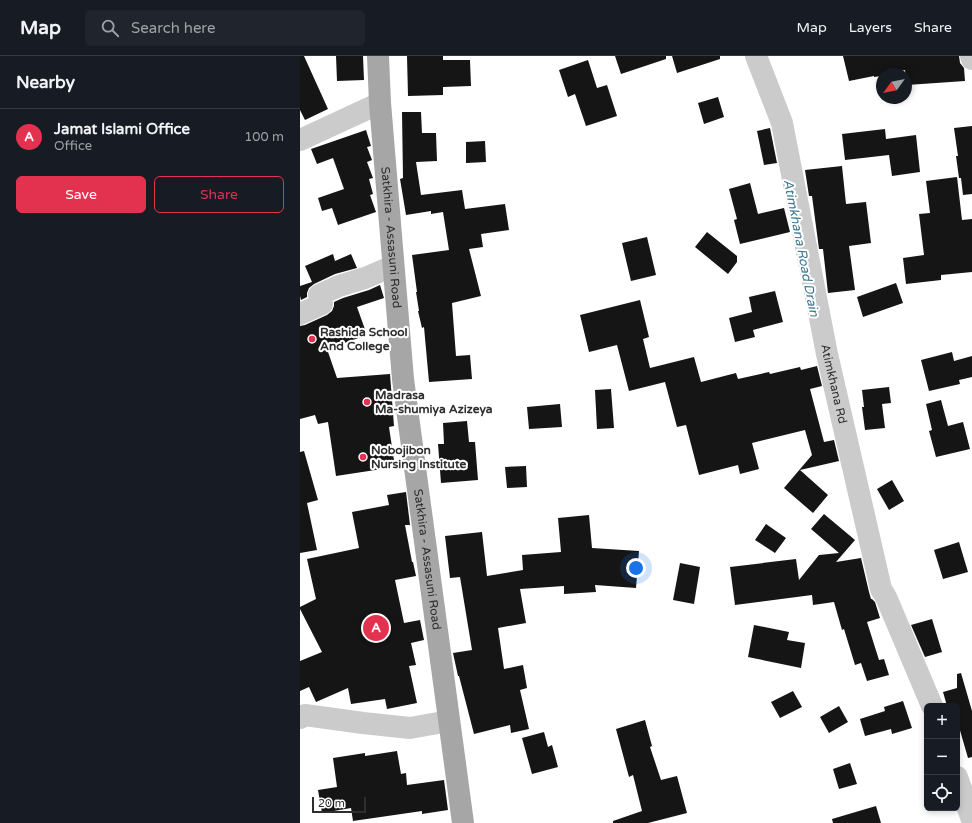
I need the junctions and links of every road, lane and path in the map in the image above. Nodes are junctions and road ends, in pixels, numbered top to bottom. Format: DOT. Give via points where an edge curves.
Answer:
graph roads {
  1 [pos="378,56"];
  2 [pos="756,56"];
  3 [pos="971,56"];
  4 [pos="972,59"];
  5 [pos="380,103"];
  6 [pos="300,140"];
  7 [pos="393,266"];
  8 [pos="300,314"];
  9 [pos="931,703"];
  10 [pos="300,718"];
  11 [pos="449,721"];
  12 [pos="960,786"];
  13 [pos="972,820"];
  14 [pos="463,823"];
  1 -- 5 [label="main road, Satkhira - Assasuni Road"];
  2 -- 9 [label="street, Atimkhana Rd" via="782,123 827,354 881,589"];
  3 -- 4 [label="street"];
  5 -- 6 [label="street"];
  5 -- 7 [label="main road, Satkhira - Assasuni Road"];
  7 -- 8 [label="street" via="319,295 322,304"];
  7 -- 11 [label="main road, Satkhira - Assasuni Road" via="403,379"];
  10 -- 11 [label="street" via="305,715 410,728"];
  11 -- 14 [label="main road, Satkhira - Assasuni Road"];
  12 -- 13 [label="street"];
}
